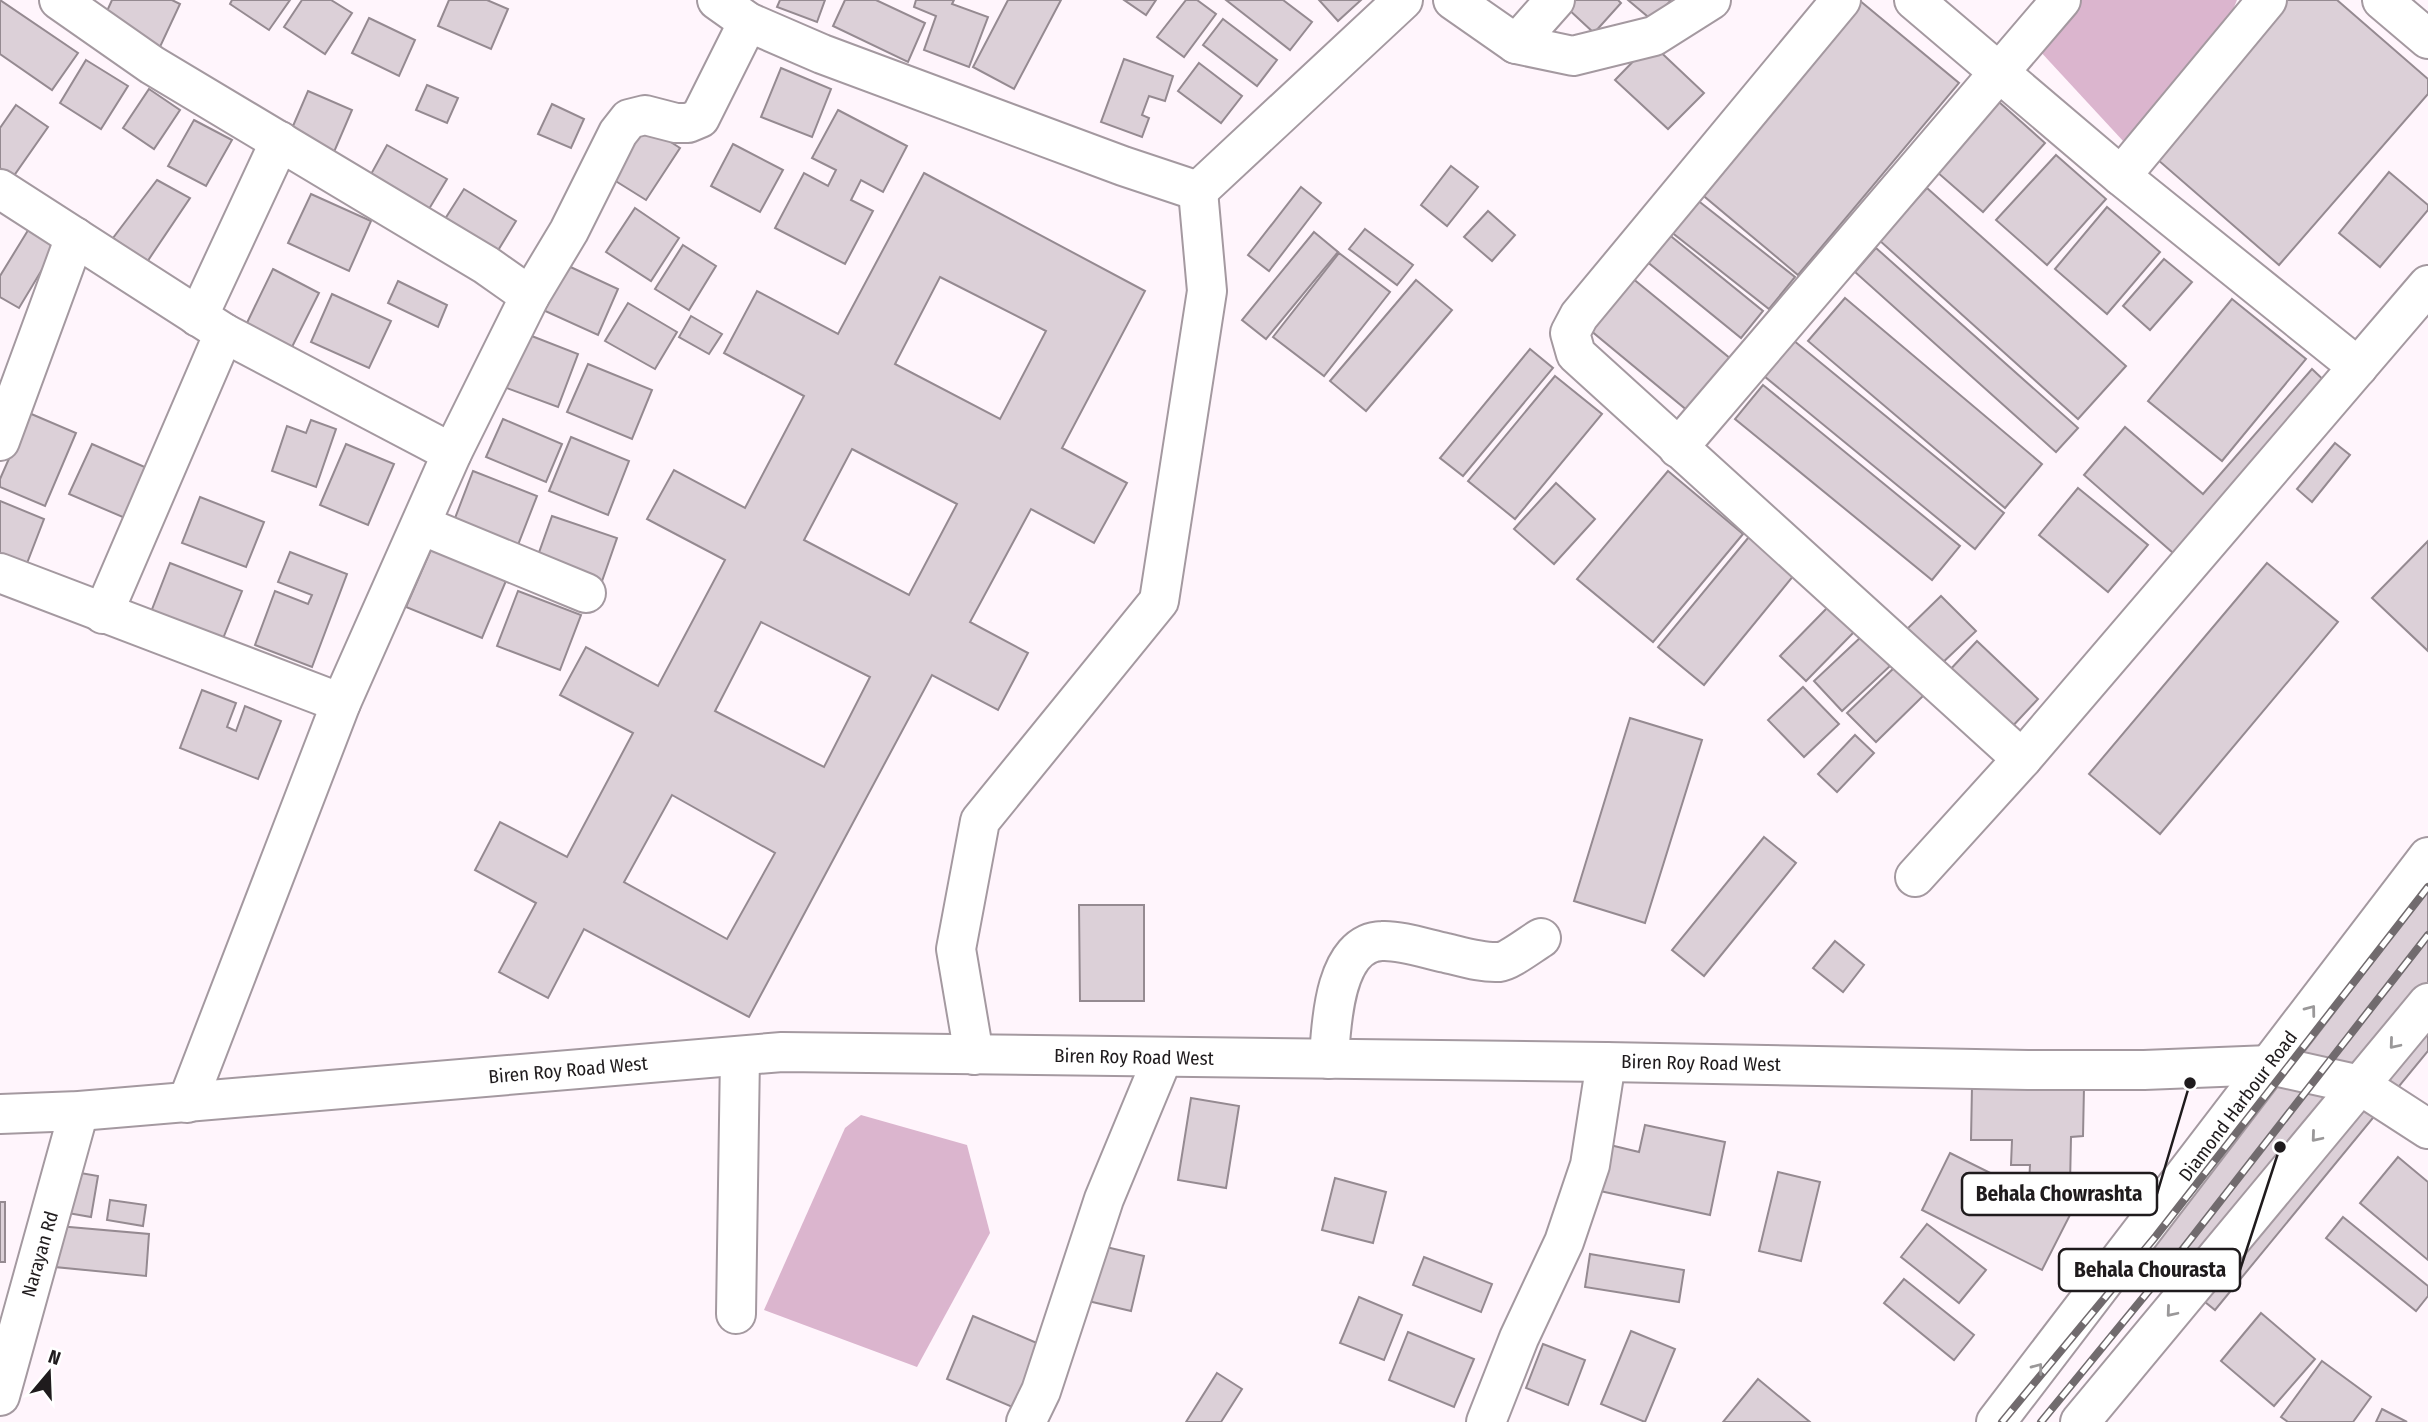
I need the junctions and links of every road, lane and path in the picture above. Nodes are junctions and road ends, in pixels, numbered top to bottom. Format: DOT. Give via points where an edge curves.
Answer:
graph roads {
  1 [pos="59,0"];
  2 [pos="717,0"];
  3 [pos="1403,0"];
  4 [pos="1453,0"];
  5 [pos="1555,0"];
  6 [pos="1711,0"];
  7 [pos="1840,0"];
  8 [pos="1914,0"];
  9 [pos="2061,0"];
  10 [pos="2267,0"];
  11 [pos="2382,0"];
  12 [pos="748,22"];
  13 [pos="2428,40"];
  14 [pos="1516,44"];
  15 [pos="1999,72"];
  16 [pos="281,141"];
  17 [pos="2121,176"];
  18 [pos="0,189"];
  19 [pos="1199,191"];
  20 [pos="75,237"];
  21 [pos="2428,285"];
  22 [pos="530,296"];
  23 [pos="211,325"];
  24 [pos="2358,367"];
  25 [pos="0,442"];
  26 [pos="1678,448"];
  27 [pos="452,453"];
  28 [pos="421,525"];
  29 [pos="0,573"];
  30 [pos="586,593"];
  31 [pos="103,614"];
  32 [pos="341,703"];
  33 [pos="2022,759"];
  34 [pos="2428,857"];
  35 [pos="1915,877"];
  36 [pos="1541,938"];
  37 [pos="2428,1003"];
  38 [pos="974,1055"];
  39 [pos="740,1056"];
  40 [pos="1163,1057"];
  41 [pos="1329,1059"];
  42 [pos="1606,1062"];
  43 [pos="2270,1065"];
  44 [pos="2360,1085"];
  45 [pos="187,1103"];
  46 [pos="79,1111"];
  47 [pos="0,1114"];
  48 [pos="2428,1129"];
  49 [pos="736,1314"];
  50 [pos="0,1396"];
  51 [pos="1027,1422"];
  52 [pos="1486,1422"];
  53 [pos="1996,1422"];
  54 [pos="2080,1422"];
  1 -- 16 [label="main road" via="152,65"];
  2 -- 12 [label="main road"];
  3 -- 19 [label="main road"];
  4 -- 14 [label="main road"];
  5 -- 14 [label="main road"];
  6 -- 14 [label="main road" via="1654,36 1573,56"];
  7 -- 26 [label="main road" via="1579,316 1570,333 1576,354"];
  8 -- 15 [label="main road"];
  9 -- 15 [label="main road"];
  10 -- 17 [label="main road"];
  11 -- 13 [label="main road"];
  12 -- 19 [label="main road" via="822,54"];
  12 -- 22 [label="main road" via="701,118 688,123 645,115 629,119"];
  15 -- 17 [label="main road"];
  15 -- 26 [label="main road"];
  16 -- 22 [label="main road"];
  16 -- 23 [label="main road"];
  17 -- 24 [label="main road"];
  18 -- 20 [label="main road"];
  19 -- 38 [label="main road" via="1207,290 1159,601 980,821 956,949"];
  20 -- 23 [label="main road"];
  20 -- 25 [label="main road"];
  21 -- 24 [label="main road"];
  22 -- 27 [label="main road"];
  23 -- 27 [label="main road"];
  23 -- 31 [label="main road"];
  24 -- 33 [label="main road"];
  26 -- 33 [label="main road"];
  27 -- 28 [label="main road"];
  28 -- 30 [label="main road"];
  28 -- 32 [label="main road"];
  29 -- 31 [label="main road"];
  31 -- 32 [label="main road"];
  32 -- 45 [label="main road"];
  33 -- 35 [label="main road"];
  43 -- 34 [label="main road, Diamond Harbour Road, one-way"];
  36 -- 41 [label="main road" via="1502,962 1381,941 1366,945 1351,958 1339,984 1331,1015"];
  37 -- 44 [label="main road, one-way"];
  38 -- 39 [label="main road, Biren Roy Road West" via="782,1052"];
  38 -- 40 [label="main road, Biren Roy Road West"];
  39 -- 45 [label="main road, Biren Roy Road West"];
  39 -- 49 [label="main road"];
  40 -- 41 [label="main road, Biren Roy Road West"];
  40 -- 51 [label="main road" via="1104,1199"];
  41 -- 42 [label="main road, Biren Roy Road West"];
  42 -- 43 [label="main road, Biren Roy Road West" via="2028,1070"];
  42 -- 52 [label="main road" via="1590,1165 1564,1242"];
  43 -- 44 [label="main road, Biren Roy Road West"];
  53 -- 43 [label="main road, Diamond Harbour Road, one-way"];
  44 -- 48 [label="main road"];
  44 -- 54 [label="main road, one-way"];
  45 -- 46 [label="main road, Biren Roy Road West"];
  46 -- 47 [label="main road, Biren Roy Road West"];
  46 -- 50 [label="main road, Narayan Rd"];
}
